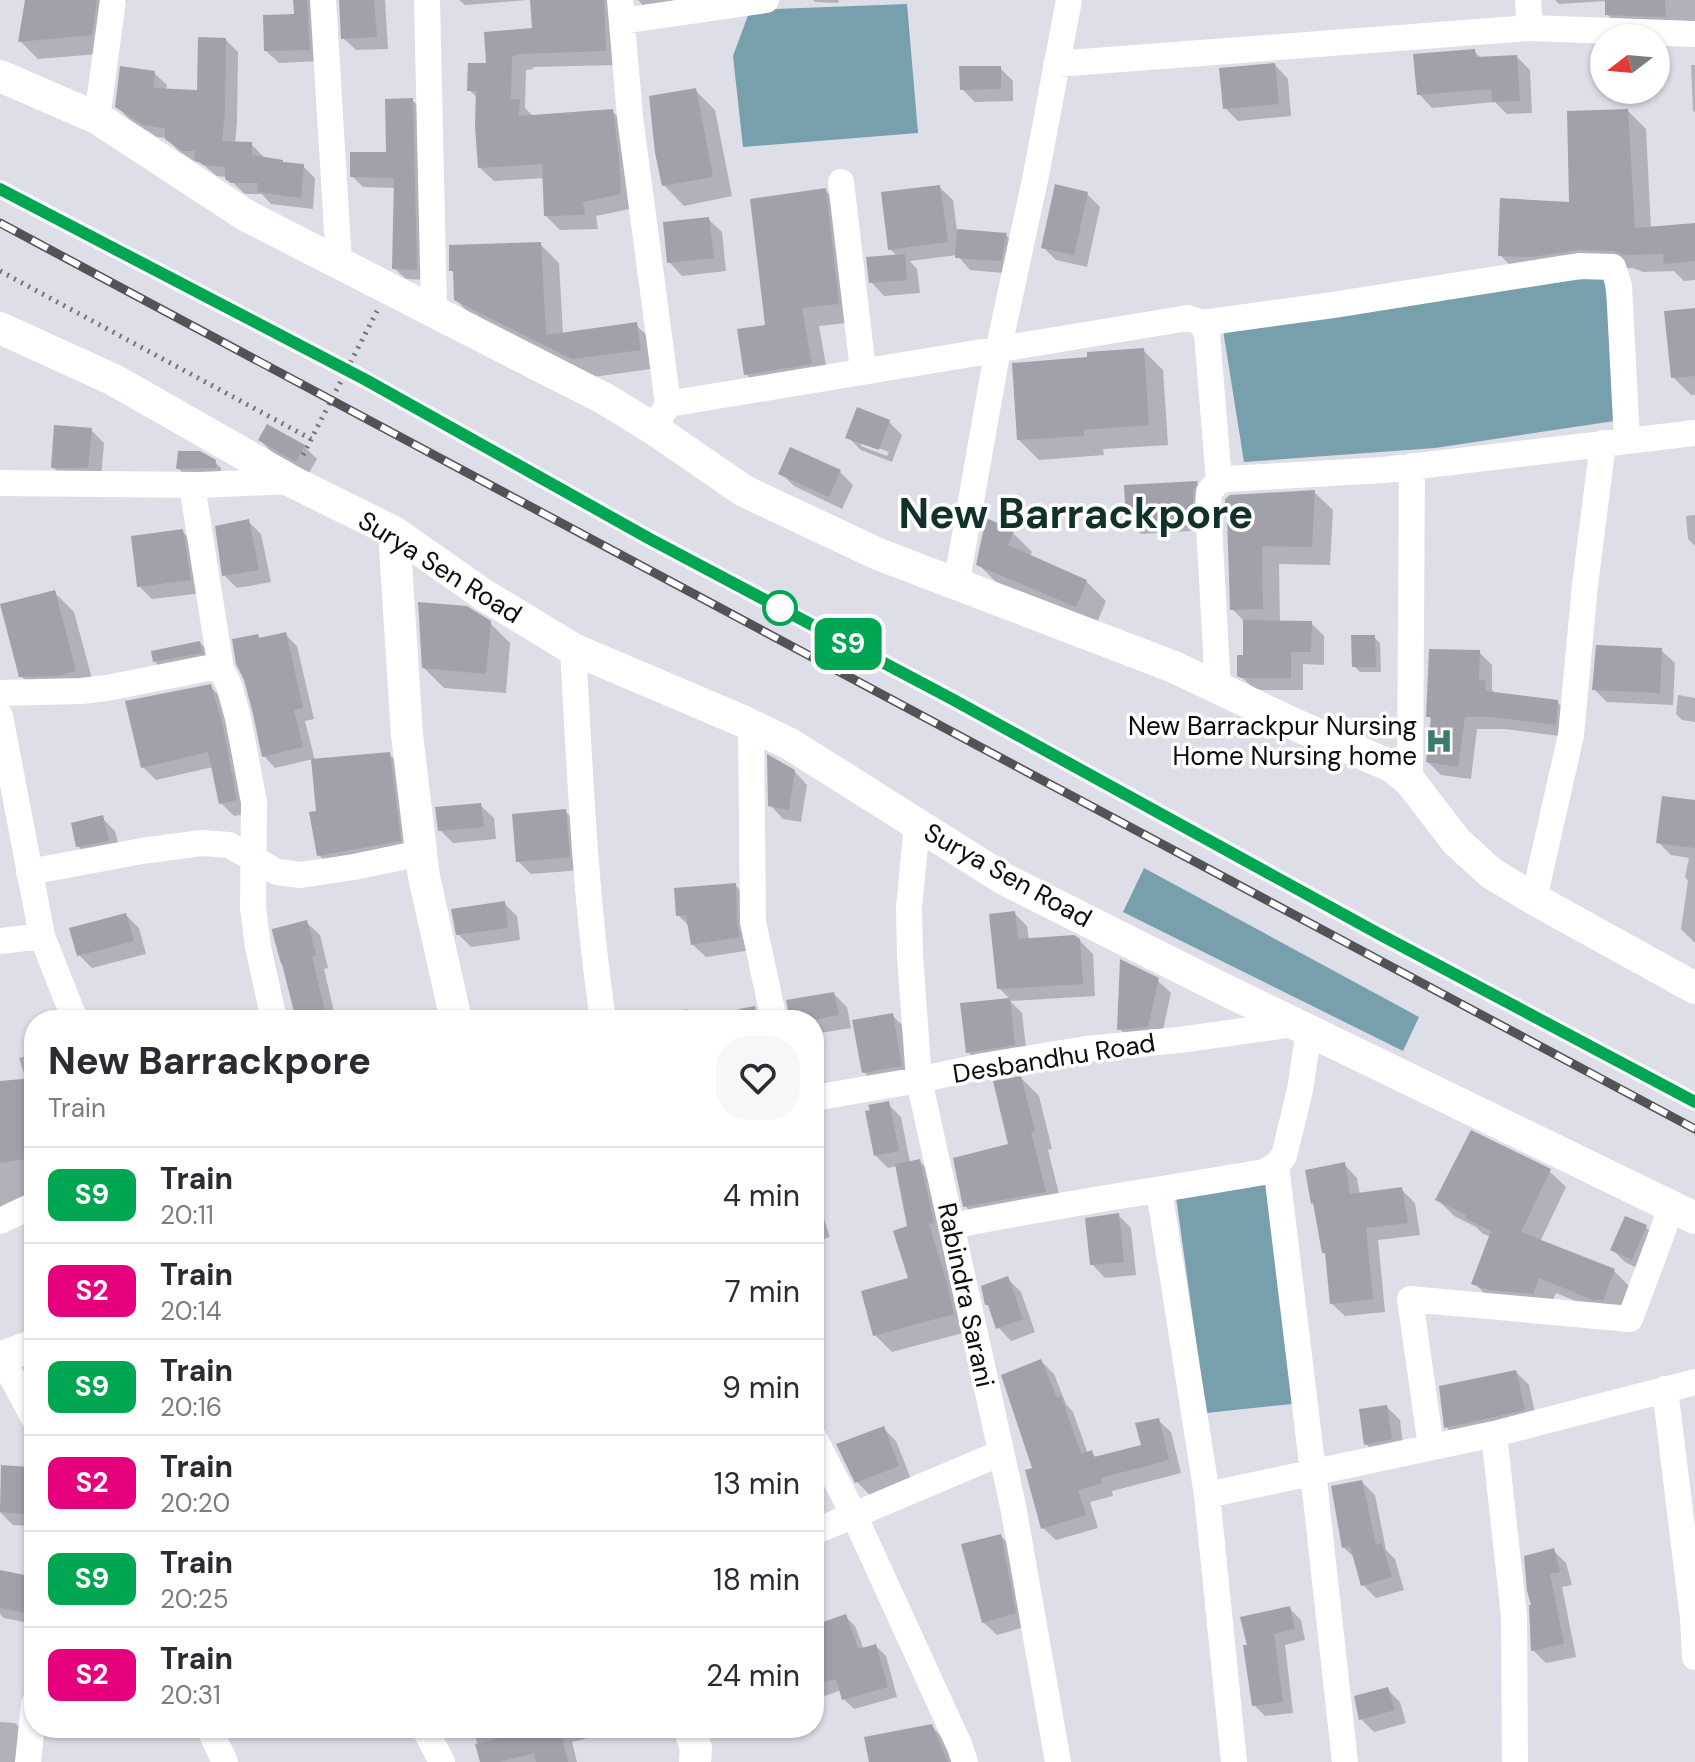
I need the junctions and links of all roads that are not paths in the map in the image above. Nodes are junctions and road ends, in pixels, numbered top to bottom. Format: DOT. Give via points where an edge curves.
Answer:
graph roads {
  1 [pos="113,0"];
  2 [pos="323,0"];
  3 [pos="427,0"];
  4 [pos="766,0"];
  5 [pos="1069,0"];
  6 [pos="1528,0"];
  7 [pos="621,11"];
  8 [pos="1530,28"];
  9 [pos="1695,34"];
  10 [pos="1056,64"];
  11 [pos="0,76"];
  12 [pos="97,118"];
  13 [pos="841,182"];
  14 [pos="339,263"];
  15 [pos="434,311"];
  16 [pos="1202,323"];
  17 [pos="0,328"];
  18 [pos="998,350"];
  19 [pos="863,370"];
  20 [pos="661,416"];
  21 [pos="1695,433"];
  22 [pos="1615,442"];
  23 [pos="1412,466"];
  24 [pos="291,481"];
  25 [pos="1219,481"];
  26 [pos="0,483"];
  27 [pos="192,485"];
  28 [pos="394,532"];
  29 [pos="956,586"];
  30 [pos="573,649"];
  31 [pos="221,669"];
  32 [pos="1218,688"];
  33 [pos="0,693"];
  34 [pos="1,723"];
  35 [pos="751,725"];
  36 [pos="1410,781"];
  37 [pos="917,824"];
  38 [pos="421,853"];
  39 [pos="253,858"];
  40 [pos="29,872"];
  41 [pos="1534,899"];
  42 [pos="42,936"];
  43 [pos="0,941"];
  44 [pos="1695,988"];
  45 [pos="71,1010"];
  46 [pos="272,1010"];
  47 [pos="454,1010"];
  48 [pos="601,1010"];
  49 [pos="772,1010"];
  50 [pos="1302,1027"];
  51 [pos="919,1080"];
  52 [pos="824,1096"];
  53 [pos="1276,1165"];
  54 [pos="1159,1190"];
  55 [pos="24,1210"];
  56 [pos="1684,1212"];
  57 [pos="0,1221"];
  58 [pos="951,1226"];
  59 [pos="24,1349"];
  60 [pos="1,1358"];
  61 [pos="1695,1382"];
  62 [pos="1665,1389"];
  63 [pos="24,1400"];
  64 [pos="1494,1434"];
  65 [pos="1431,1447"];
  66 [pos="1001,1453"];
  67 [pos="824,1457"];
  68 [pos="1313,1472"];
  69 [pos="1207,1495"];
  70 [pos="854,1515"];
  71 [pos="824,1528"];
  72 [pos="1695,1657"];
  73 [pos="30,1738"];
  74 [pos="214,1738"];
  75 [pos="429,1738"];
  76 [pos="692,1738"];
  77 [pos="28,1762"];
  78 [pos="225,1762"];
  79 [pos="442,1762"];
  80 [pos="695,1762"];
  81 [pos="965,1762"];
  82 [pos="1058,1762"];
  83 [pos="1234,1762"];
  84 [pos="1345,1762"];
  85 [pos="1515,1762"];
  1 -- 12 [label="street"];
  2 -- 14 [label="street"];
  3 -- 15 [label="street"];
  4 -- 7 [label="street"];
  5 -- 10 [label="street"];
  6 -- 8 [label="street"];
  7 -- 20 [label="street"];
  8 -- 9 [label="street"];
  8 -- 10 [label="street"];
  10 -- 18 [label="street"];
  11 -- 12 [label="street"];
  12 -- 14 [label="street" via="247,216"];
  13 -- 19 [label="street"];
  14 -- 15 [label="street"];
  15 -- 20 [label="street" via="605,399"];
  16 -- 18 [label="street" via="1188,318"];
  16 -- 22 [label="street" via="1579,266 1613,267 1619,286"];
  16 -- 25 [label="street"];
  17 -- 24 [label="street, Surya Sen Road" via="114,380"];
  18 -- 19 [label="street"];
  18 -- 29 [label="street"];
  19 -- 20 [label="street"];
  20 -- 29 [label="street" via="744,491"];
  21 -- 22 [label="street"];
  22 -- 23 [label="street"];
  22 -- 41 [label="street" via="1585,585 1571,735"];
  23 -- 25 [label="street"];
  23 -- 36 [label="street"];
  24 -- 27 [label="street"];
  24 -- 28 [label="street, Surya Sen Road"];
  25 -- 32 [label="street" via="1209,492 1208,507"];
  26 -- 27 [label="street"];
  27 -- 31 [label="street"];
  28 -- 30 [label="street, Surya Sen Road"];
  28 -- 38 [label="street" via="407,735"];
  29 -- 32 [label="street"];
  30 -- 35 [label="street, Surya Sen Road"];
  30 -- 48 [label="street" via="582,816"];
  31 -- 33 [label="street" via="81,691"];
  31 -- 39 [label="street" via="238,718 254,802"];
  32 -- 36 [label="street" via="1391,766"];
  34 -- 40 [label="street"];
  35 -- 37 [label="street, Surya Sen Road"];
  35 -- 49 [label="street" via="753,922"];
  36 -- 41 [label="street" via="1456,841 1491,873"];
  37 -- 50 [label="street, Surya Sen Road" via="1004,879"];
  37 -- 51 [label="street, Rabindra Sarani" via="909,908"];
  38 -- 39 [label="street" via="301,875 277,872"];
  38 -- 47 [label="street"];
  39 -- 40 [label="street" via="229,845 201,843"];
  39 -- 46 [label="street" via="253,908"];
  40 -- 42 [label="street"];
  41 -- 44 [label="street"];
  42 -- 43 [label="street"];
  42 -- 45 [label="street"];
  50 -- 51 [label="street, Desbandhu Road" via="1086,1049"];
  50 -- 53 [label="street" via="1300,1090 1284,1156"];
  50 -- 56 [label="street, Surya Sen Road"];
  51 -- 52 [label="street, Desbandhu Road"];
  51 -- 58 [label="street, Rabindra Sarani"];
  53 -- 54 [label="street" via="1264,1172"];
  53 -- 68 [label="street"];
  54 -- 58 [label="street"];
  54 -- 69 [label="street"];
  55 -- 57 [label="street"];
  56 -- 65 [label="street" via="1630,1319 1410,1299"];
  58 -- 66 [label="street, Rabindra Sarani"];
  59 -- 60 [label="street"];
  60 -- 63 [label="street"];
  61 -- 62 [label="street"];
  62 -- 64 [label="street"];
  62 -- 72 [label="street"];
  64 -- 65 [label="street"];
  64 -- 85 [label="street" via="1514,1616"];
  65 -- 68 [label="street"];
  66 -- 70 [label="street"];
  66 -- 82 [label="street, Rabindra Sarani"];
  67 -- 70 [label="street"];
  68 -- 69 [label="street"];
  68 -- 84 [label="street"];
  69 -- 83 [label="street"];
  70 -- 71 [label="street"];
  70 -- 81 [label="street"];
  73 -- 77 [label="street"];
  74 -- 78 [label="street"];
  75 -- 79 [label="street"];
  76 -- 80 [label="street"];
}
